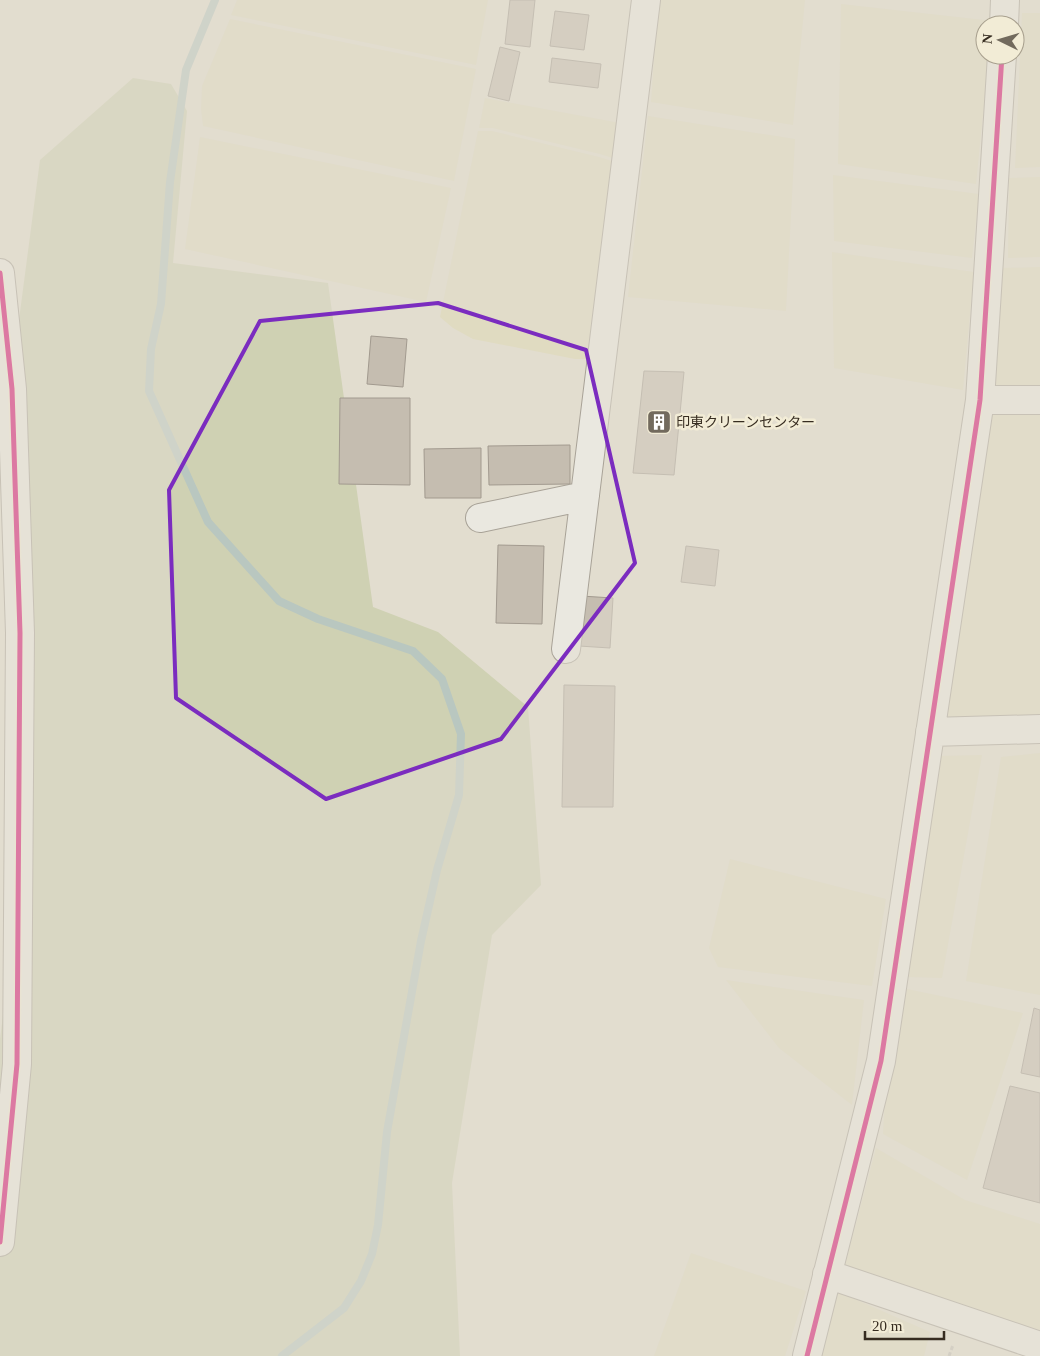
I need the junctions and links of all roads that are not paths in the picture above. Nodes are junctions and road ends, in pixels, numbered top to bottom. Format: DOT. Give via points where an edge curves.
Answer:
graph roads {
  1 [pos="646,0"];
  2 [pos="1005,0"];
  3 [pos="1004,15"];
  4 [pos="1001,65"];
  5 [pos="0,273"];
  6 [pos="980,400"];
  7 [pos="1040,400"];
  8 [pos="585,496"];
  9 [pos="480,518"];
  10 [pos="566,649"];
  11 [pos="1040,729"];
  12 [pos="930,732"];
  13 [pos="0,1242"];
  14 [pos="827,1274"];
  15 [pos="1040,1346"];
  16 [pos="807,1356"];
  1 -- 8 [label="street"];
  2 -- 3 [label="street"];
  4 -- 6 [label="street"];
  5 -- 13 [label="street" via="12,389 20,633 17,1064"];
  6 -- 7 [label="street"];
  6 -- 12 [label="street"];
  8 -- 9 [label="street"];
  8 -- 10 [label="street"];
  11 -- 12 [label="street"];
  12 -- 14 [label="street" via="880,1061"];
  14 -- 15 [label="street"];
  14 -- 16 [label="street"];
}
